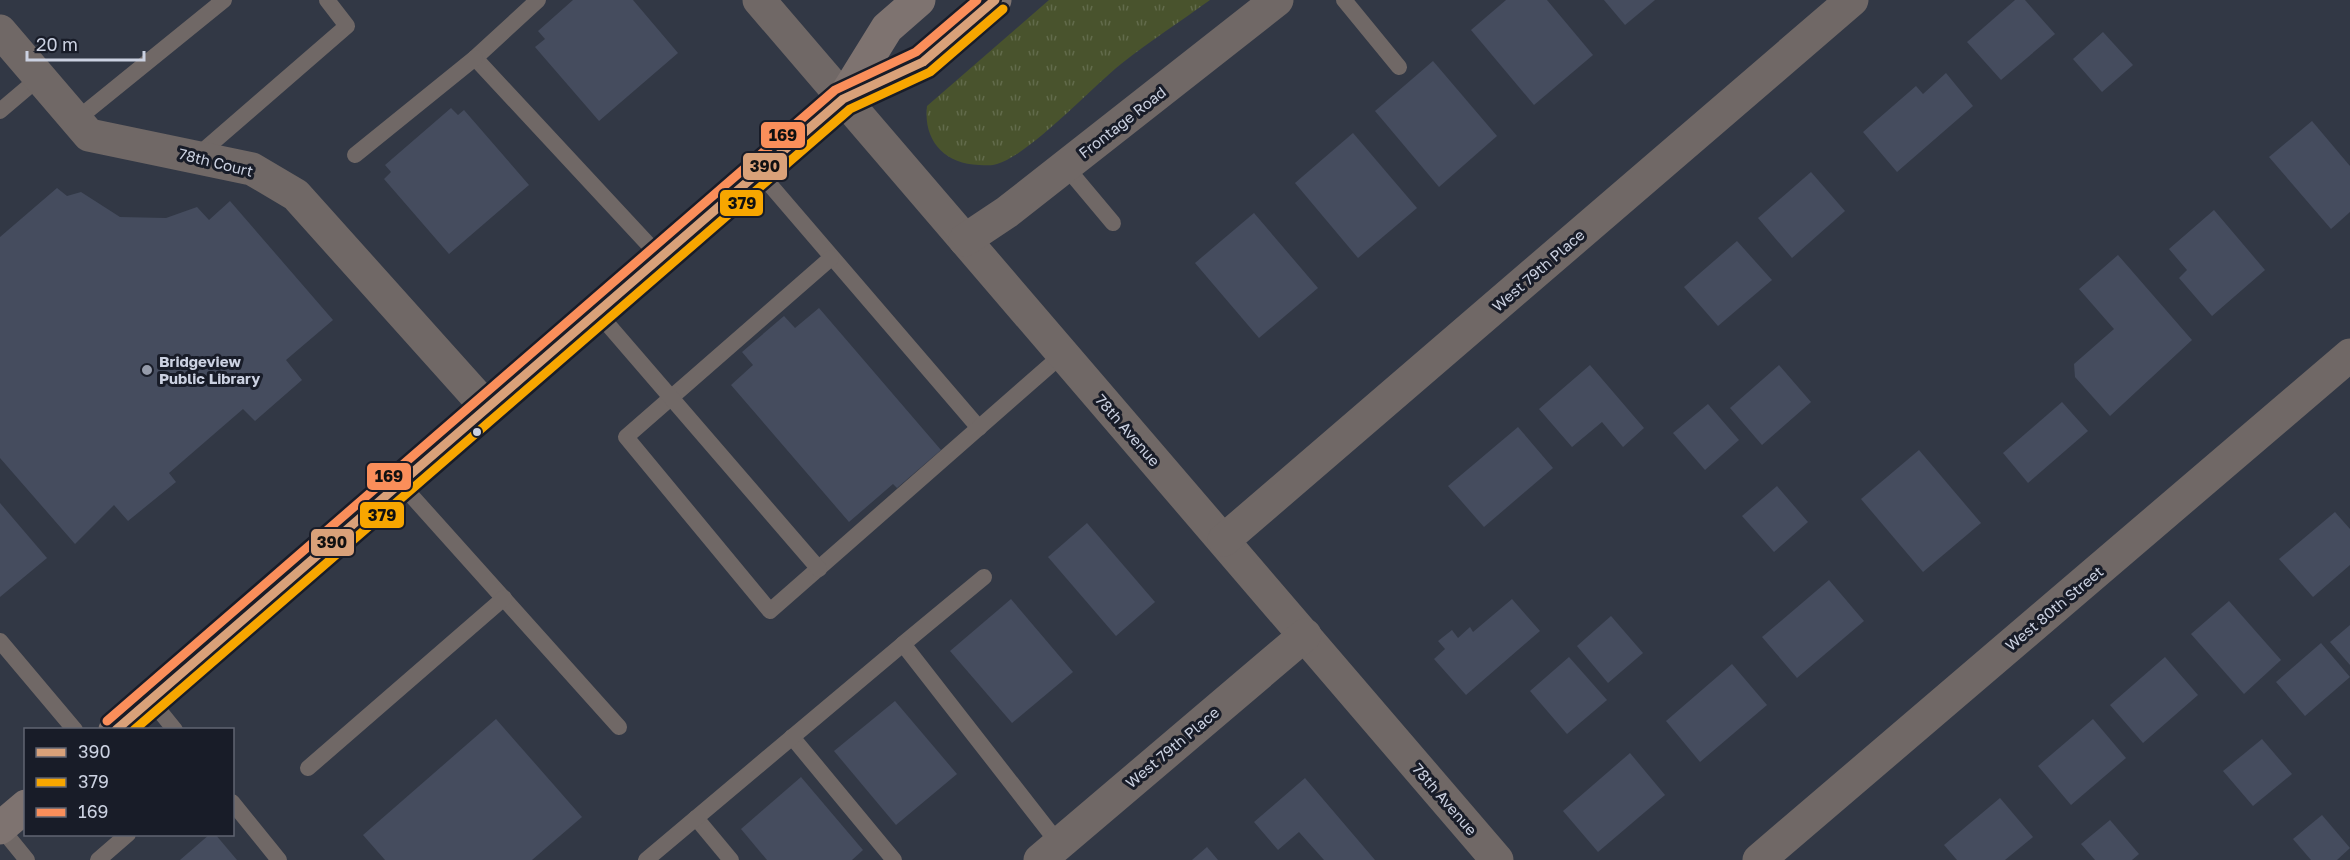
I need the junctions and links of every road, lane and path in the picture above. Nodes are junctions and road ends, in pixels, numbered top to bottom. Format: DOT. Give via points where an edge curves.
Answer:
graph roads {
  1 [pos="225,0"];
  2 [pos="327,0"];
  3 [pos="538,0"];
  4 [pos="919,0"];
  5 [pos="995,0"];
  6 [pos="1276,0"];
  7 [pos="1344,0"];
  8 [pos="1852,0"];
  9 [pos="769,5"];
  10 [pos="0,31"];
  11 [pos="475,58"];
  12 [pos="1399,67"];
  13 [pos="40,77"];
  14 [pos="843,99"];
  15 [pos="0,111"];
  16 [pos="76,120"];
  17 [pos="355,154"];
  18 [pos="197,156"];
  19 [pos="1066,166"];
  20 [pos="759,172"];
  21 [pos="1113,223"];
  22 [pos="964,240"];
  23 [pos="660,257"];
  24 [pos="831,258"];
  25 [pos="597,313"];
  26 [pos="1063,354"];
  27 [pos="2350,356"];
  28 [pos="671,396"];
  29 [pos="488,409"];
  30 [pos="979,428"];
  31 [pos="401,484"];
  32 [pos="1224,540"];
  33 [pos="819,569"];
  34 [pos="984,577"];
  35 [pos="504,598"];
  36 [pos="1305,635"];
  37 [pos="0,641"];
  38 [pos="903,644"];
  39 [pos="150,699"];
  40 [pos="620,727"];
  41 [pos="74,728"];
  42 [pos="116,728"];
  43 [pos="174,728"];
  44 [pos="792,737"];
  45 [pos="308,768"];
  46 [pos="234,804"];
  47 [pos="24,809"];
  48 [pos="696,818"];
  49 [pos="0,828"];
  50 [pos="126,836"];
  51 [pos="1049,852"];
  52 [pos="27,860"];
  53 [pos="98,860"];
  54 [pos="279,860"];
  55 [pos="646,860"];
  56 [pos="731,860"];
  57 [pos="894,860"];
  58 [pos="1497,860"];
  59 [pos="1759,860"];
  1 -- 16 [label="lane"];
  2 -- 18 [label="lane" via="347,26"];
  3 -- 11 [label="lane"];
  4 -- 14 [label="main road" via="887,28"];
  5 -- 14 [label="main road" via="923,62"];
  6 -- 19 [label="street, Frontage Road"];
  7 -- 12 [label="lane"];
  8 -- 32 [label="street, West 79th Place"];
  9 -- 14 [label="street, 78th Avenue"];
  10 -- 13 [label="street, 78th Court"];
  11 -- 17 [label="lane"];
  11 -- 23 [label="lane"];
  13 -- 15 [label="lane"];
  13 -- 16 [label="street, 78th Court"];
  14 -- 20 [label="main road"];
  14 -- 22 [label="street, 78th Avenue"];
  16 -- 18 [label="street, 78th Court" via="89,135"];
  18 -- 29 [label="street, 78th Court" via="252,169 296,195"];
  19 -- 21 [label="lane"];
  19 -- 22 [label="street, Frontage Road"];
  20 -- 23 [label="main road"];
  20 -- 24 [label="lane"];
  22 -- 26 [label="street, 78th Avenue"];
  23 -- 25 [label="main road"];
  24 -- 28 [label="lane"];
  24 -- 30 [label="lane"];
  25 -- 28 [label="lane"];
  25 -- 29 [label="main road"];
  26 -- 30 [label="lane"];
  26 -- 32 [label="street, 78th Avenue"];
  27 -- 59 [label="street, West 80th Street"];
  28 -- 33 [label="lane"];
  28 -- 33 [label="lane" via="626,437 770,611"];
  29 -- 31 [label="main road"];
  30 -- 33 [label="lane"];
  31 -- 35 [label="lane"];
  31 -- 39 [label="main road"];
  32 -- 36 [label="street, 78th Avenue"];
  34 -- 38 [label="lane"];
  35 -- 40 [label="lane"];
  35 -- 45 [label="lane"];
  36 -- 51 [label="street, West 79th Place"];
  36 -- 58 [label="street, 78th Avenue"];
  37 -- 41 [label="lane"];
  38 -- 44 [label="lane"];
  38 -- 51 [label="lane"];
  39 -- 42 [label="main road"];
  39 -- 43 [label="lane"];
  44 -- 48 [label="lane"];
  44 -- 57 [label="lane"];
  46 -- 54 [label="lane"];
  47 -- 49 [label="main road"];
  48 -- 55 [label="lane"];
  48 -- 56 [label="lane"];
  49 -- 52 [label="lane"];
  50 -- 53 [label="lane"];
}
